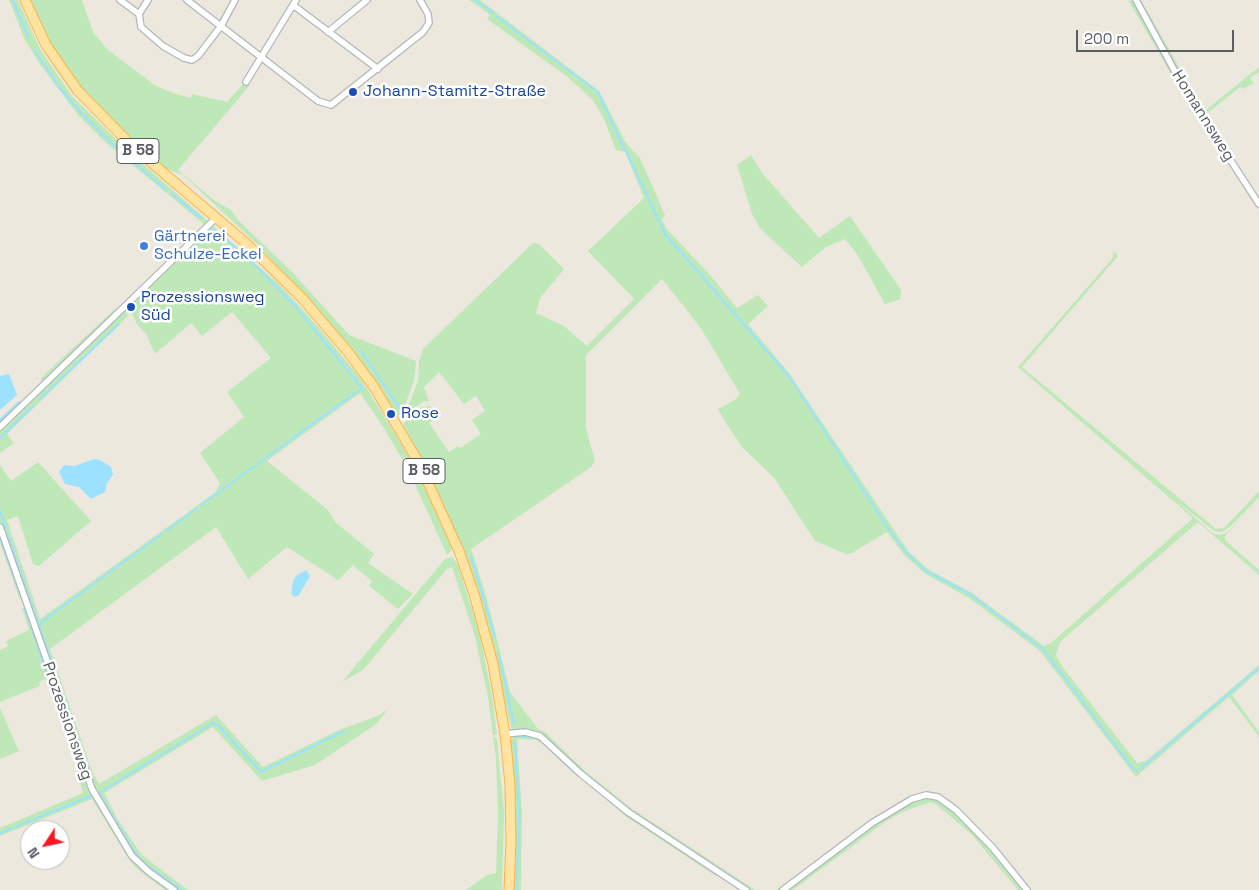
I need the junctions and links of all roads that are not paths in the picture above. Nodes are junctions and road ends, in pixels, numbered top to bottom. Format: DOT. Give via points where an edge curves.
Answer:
graph roads {
  1 [pos="26,0"];
  2 [pos="120,0"];
  3 [pos="148,0"];
  4 [pos="187,0"];
  5 [pos="235,0"];
  6 [pos="367,0"];
  7 [pos="420,0"];
  8 [pos="1136,0"];
  9 [pos="295,3"];
  10 [pos="139,14"];
  11 [pos="221,26"];
  12 [pos="328,32"];
  13 [pos="262,58"];
  14 [pos="378,69"];
  15 [pos="246,82"];
  16 [pos="1259,204"];
  17 [pos="216,218"];
  18 [pos="0,427"];
  19 [pos="0,527"];
  20 [pos="505,734"];
  21 [pos="174,890"];
  22 [pos="508,890"];
  23 [pos="746,890"];
  24 [pos="783,890"];
  25 [pos="1027,890"];
  1 -- 17 [label="main road, B 58" via="46,45 78,91 132,146"];
  2 -- 10 [label="street"];
  3 -- 10 [label="street"];
  4 -- 11 [label="street"];
  5 -- 11 [label="street"];
  6 -- 12 [label="street"];
  7 -- 14 [label="street" via="429,23 423,32"];
  8 -- 16 [label="street, Homannsweg" via="1185,90"];
  9 -- 12 [label="street"];
  9 -- 13 [label="street"];
  10 -- 11 [label="street" via="141,27 163,46 192,60"];
  11 -- 13 [label="street"];
  12 -- 14 [label="street"];
  13 -- 14 [label="street" via="325,105 337,102"];
  13 -- 15 [label="street"];
  17 -- 18 [label="street"];
  17 -- 20 [label="main road, B 58" via="286,282 342,345 383,400 420,463 451,529 474,594 493,664"];
  19 -- 21 [label="street, Prozessionsweg" via="92,789 132,856"];
  20 -- 22 [label="main road, B 58" via="511,811"];
  20 -- 23 [label="street" via="526,732 540,736 628,812"];
  24 -- 25 [label="street" via="872,823 912,799 926,795 938,797 956,810"];
}
